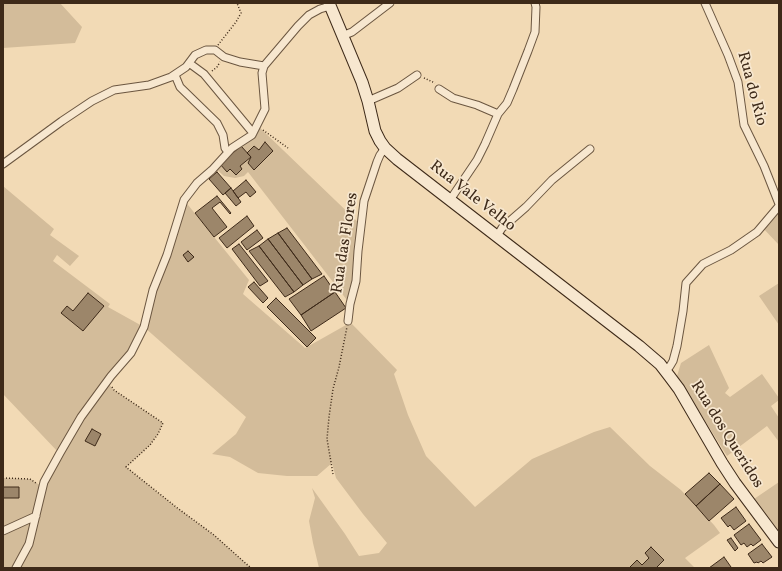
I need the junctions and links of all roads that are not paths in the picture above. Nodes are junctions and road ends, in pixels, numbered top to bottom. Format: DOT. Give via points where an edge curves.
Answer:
graph roads {
  1 [pos="390,3"];
  2 [pos="535,3"];
  3 [pos="705,3"];
  4 [pos="330,5"];
  5 [pos="342,36"];
  6 [pos="189,63"];
  7 [pos="264,66"];
  8 [pos="175,75"];
  9 [pos="417,75"];
  10 [pos="439,89"];
  11 [pos="368,102"];
  12 [pos="498,114"];
  13 [pos="253,132"];
  14 [pos="385,148"];
  15 [pos="590,148"];
  16 [pos="228,152"];
  17 [pos="3,164"];
  18 [pos="450,200"];
  19 [pos="779,205"];
  20 [pos="497,236"];
  21 [pos="348,321"];
  22 [pos="663,368"];
  23 [pos="36,516"];
  24 [pos="3,530"];
  25 [pos="779,542"];
  26 [pos="16,568"];
  1 -- 5 [label="street" via="352,32"];
  2 -- 12 [label="street" via="535,32 507,103"];
  3 -- 19 [label="street, Rua do Rio" via="738,82 744,125"];
  4 -- 5 [label="street, Rua Vale Velho"];
  4 -- 7 [label="street" via="309,15"];
  5 -- 11 [label="street, Rua Vale Velho"];
  6 -- 7 [label="street" via="195,55 206,50 214,50 224,57"];
  6 -- 8 [label="street"];
  6 -- 13 [label="street" via="206,76"];
  7 -- 13 [label="street" via="264,109"];
  8 -- 16 [label="street" via="180,87 217,123"];
  8 -- 17 [label="street" via="149,85 114,90 92,101"];
  9 -- 11 [label="street" via="398,88"];
  10 -- 12 [label="street" via="453,98"];
  11 -- 14 [label="street, Rua Vale Velho" via="375,131"];
  12 -- 18 [label="street" via="486,144"];
  13 -- 16 [label="street"];
  14 -- 18 [label="street, Rua Vale Velho"];
  14 -- 21 [label="street, Rua das Flores" via="377,162 364,201 356,281"];
  15 -- 20 [label="street" via="552,180 502,228"];
  16 -- 23 [label="street" via="184,200 168,255 153,290 144,327 131,353 81,418 60,453 44,482"];
  18 -- 20 [label="street, Rua Vale Velho"];
  19 -- 22 [label="street" via="757,232 731,250 703,264 686,283 677,346 674,356 666,360"];
  20 -- 22 [label="street, Rua Vale Velho" via="640,346"];
  22 -- 25 [label="street, Rua dos Queridos" via="679,389 735,483"];
  23 -- 24 [label="street"];
  23 -- 26 [label="street" via="29,544"];
}
